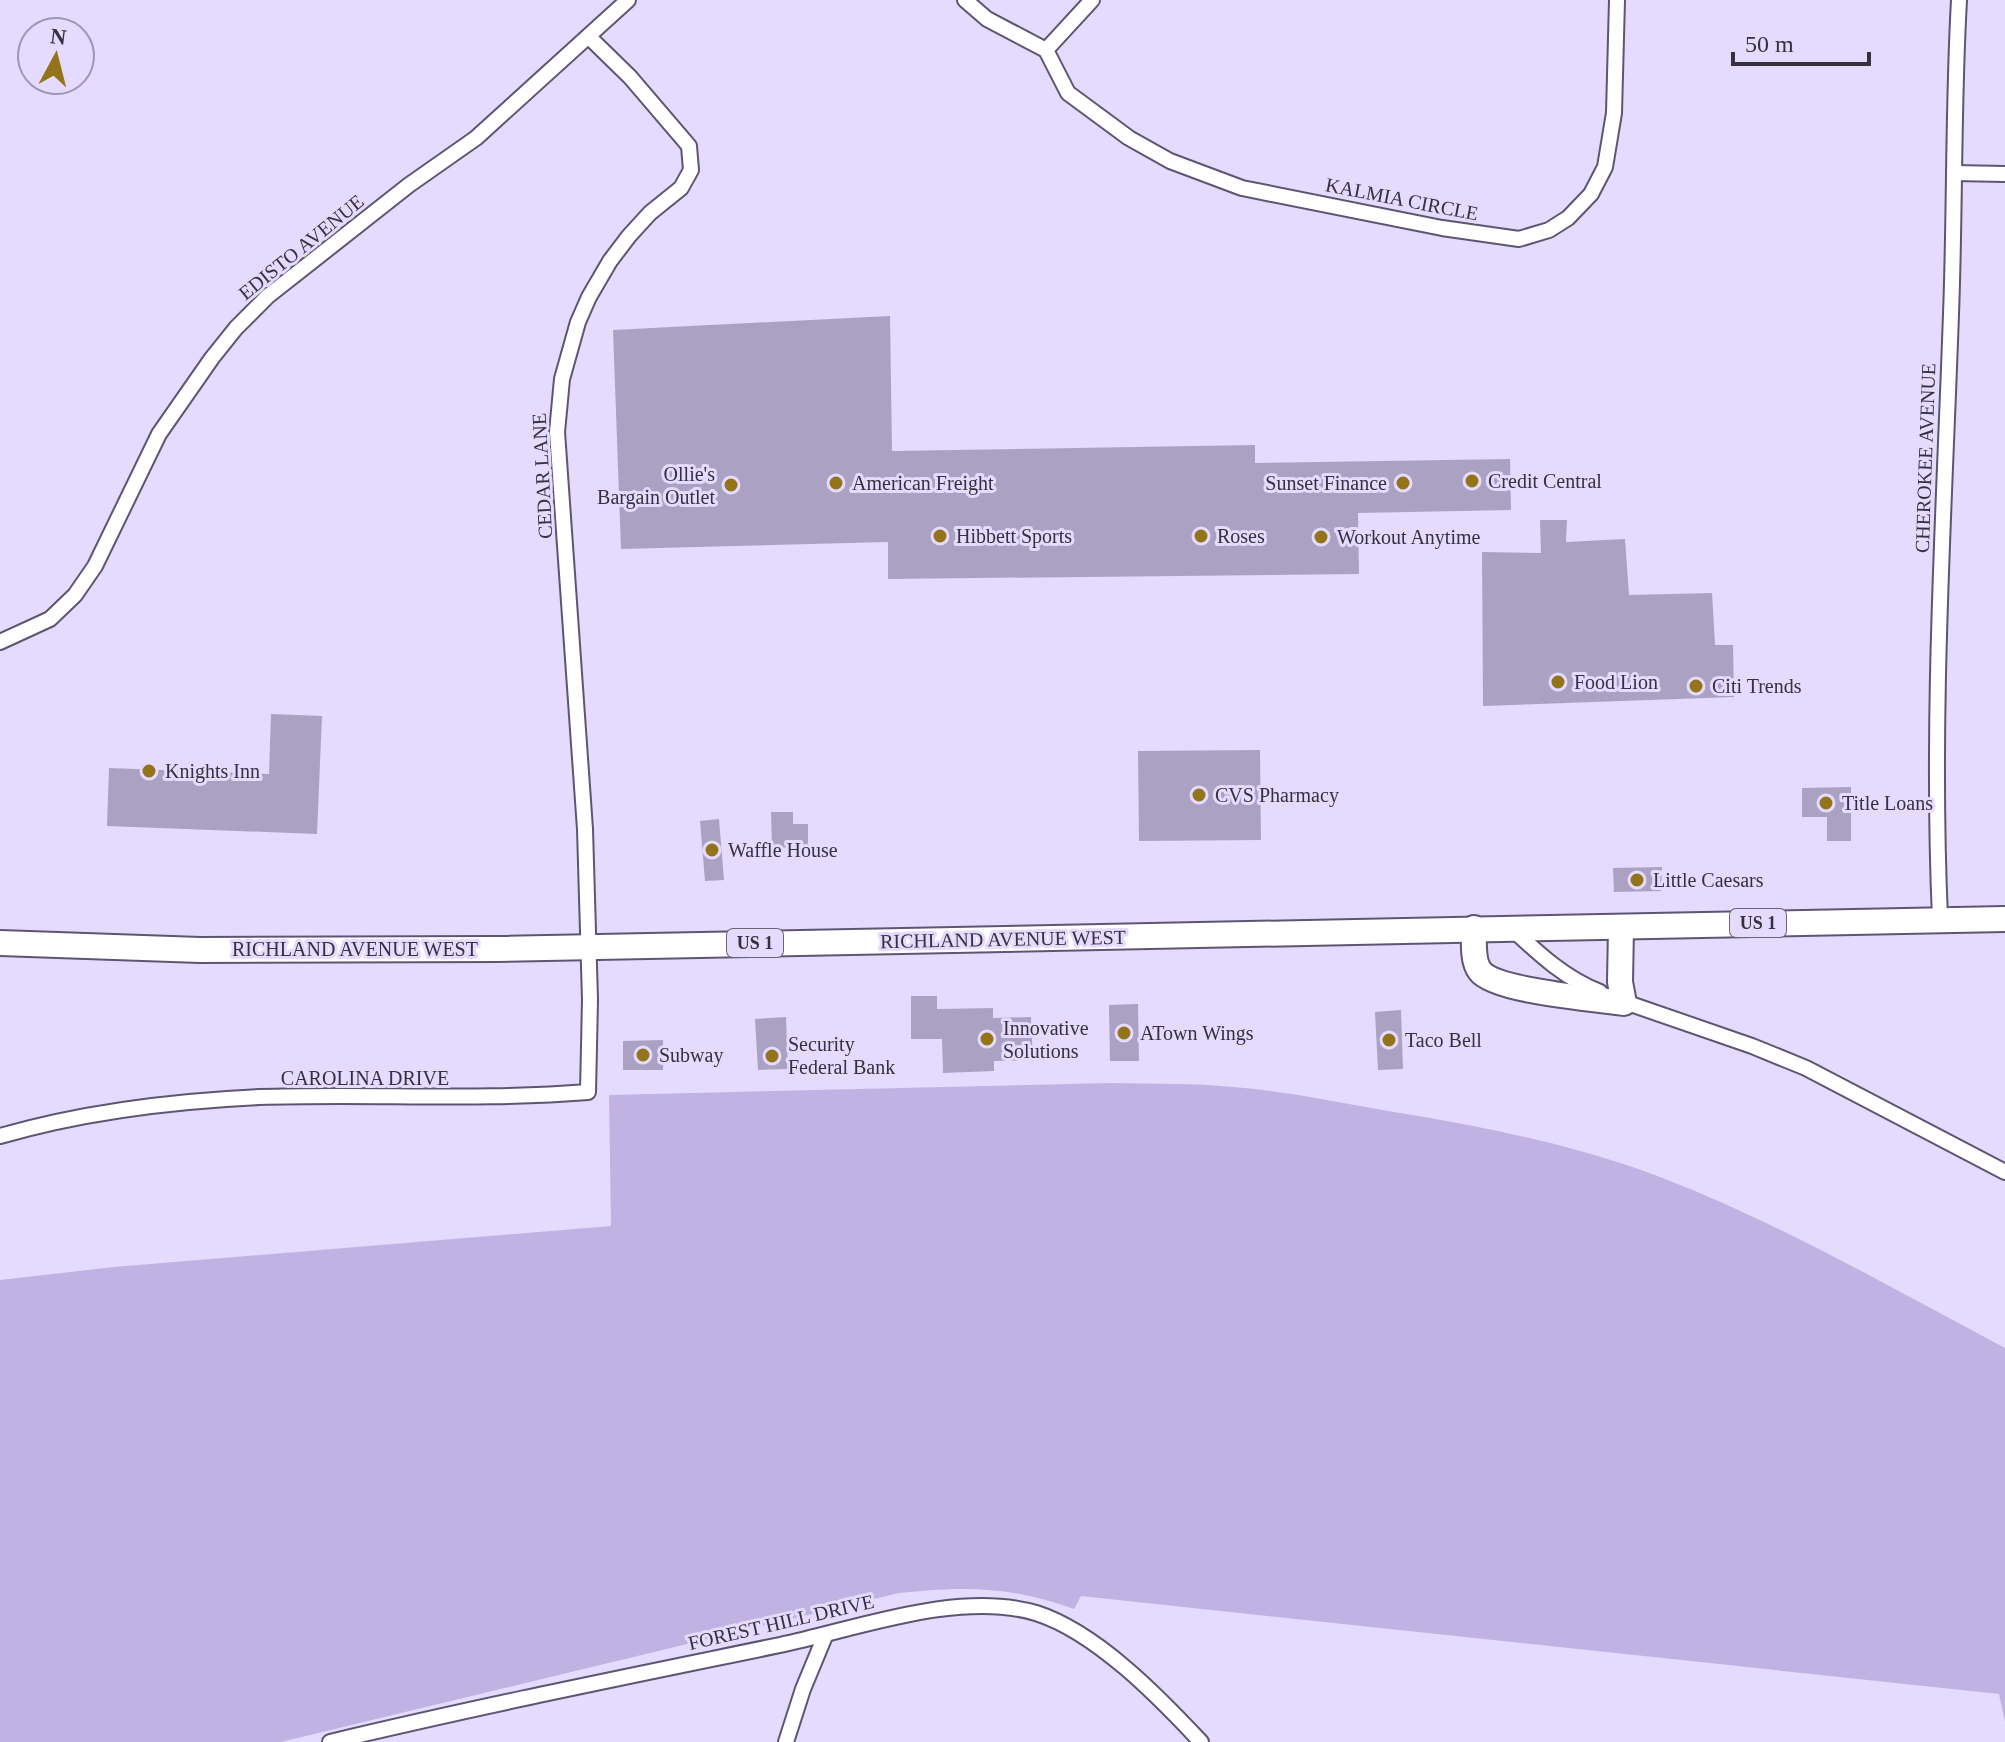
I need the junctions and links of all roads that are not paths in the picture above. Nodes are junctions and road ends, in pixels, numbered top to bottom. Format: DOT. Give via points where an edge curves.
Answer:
graph roads {
  1 [pos="628,0"];
  2 [pos="965,0"];
  3 [pos="1092,0"];
  4 [pos="1617,0"];
  5 [pos="1959,0"];
  6 [pos="589,37"];
  7 [pos="1046,50"];
  8 [pos="1954,173"];
  9 [pos="2005,174"];
  10 [pos="0,642"];
  11 [pos="1940,918"];
  12 [pos="2005,919"];
  13 [pos="1510,927"];
  14 [pos="1621,927"];
  15 [pos="1474,928"];
  16 [pos="0,943"];
  17 [pos="587,947"];
  18 [pos="1624,1003"];
  19 [pos="0,1136"];
  20 [pos="2005,1172"];
  21 [pos="825,1636"];
  22 [pos="330,1742"];
  23 [pos="786,1742"];
  24 [pos="1201,1742"];
  1 -- 6 [label="street, EDISTO AVENUE"];
  2 -- 7 [label="street" via="987,19"];
  3 -- 7 [label="street"];
  4 -- 7 [label="street, KALMIA CIRCLE" via="1614,113 1605,167 1591,194 1568,218 1519,239 1242,188 1170,161 1068,93"];
  5 -- 8 [label="street, CHEROKEE AVENUE"];
  6 -- 10 [label="street, EDISTO AVENUE" via="476,138 268,296 236,328 159,434 95,566 75,595 50,619"];
  6 -- 17 [label="street, CEDAR LANE" via="689,146 691,170 681,188 650,213 602,273 578,322 558,406 585,829"];
  8 -- 9 [label="street"];
  8 -- 11 [label="street, CHEROKEE AVENUE" via="1937,641"];
  11 -- 12 [label="main road, RICHLAND AVENUE WEST / US 1"];
  11 -- 14 [label="main road, RICHLAND AVENUE WEST / US 1"];
  13 -- 14 [label="main road, RICHLAND AVENUE WEST / US 1"];
  13 -- 15 [label="main road, RICHLAND AVENUE WEST / US 1"];
  13 -- 18 [label="street" via="1569,977"];
  14 -- 18 [label="main road"];
  15 -- 17 [label="main road, RICHLAND AVENUE WEST / US 1"];
  15 -- 18 [label="main road" via="1476,966 1487,978"];
  16 -- 17 [label="main road, RICHLAND AVENUE WEST / US 1" via="200,950"];
  17 -- 19 [label="street, CAROLINA DRIVE" via="588,1092 259,1097 108,1111"];
  18 -- 20 [label="street" via="1806,1068"];
  21 -- 22 [label="street, FOREST HILL DRIVE"];
  21 -- 23 [label="street"];
  21 -- 24 [label="street, FOREST HILL DRIVE" via="945,1609 1001,1607 1037,1614 1111,1657"];
}
